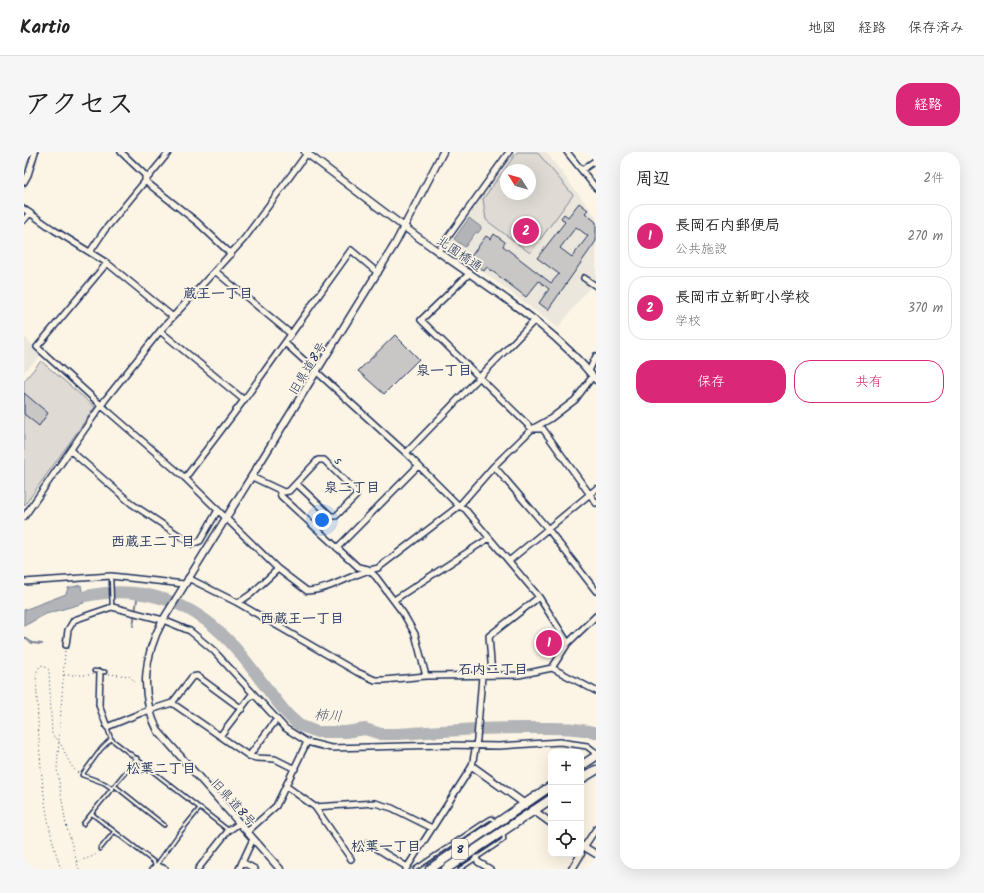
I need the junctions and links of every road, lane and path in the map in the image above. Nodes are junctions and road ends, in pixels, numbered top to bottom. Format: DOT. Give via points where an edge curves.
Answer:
graph roads {
  1 [pos="35,152"];
  2 [pos="120,152"];
  3 [pos="169,152"];
  4 [pos="306,152"];
  5 [pos="444,152"];
  6 [pos="509,152"];
  7 [pos="567,152"];
  8 [pos="596,160"];
  9 [pos="582,170"];
  10 [pos="145,181"];
  11 [pos="24,182"];
  12 [pos="596,188"];
  13 [pos="24,209"];
  14 [pos="30,213"];
  15 [pos="24,220"];
  16 [pos="405,227"];
  17 [pos="438,251"];
  18 [pos="90,252"];
  19 [pos="231,254"];
  20 [pos="107,263"];
  21 [pos="215,272"];
  22 [pos="378,272"];
  23 [pos="470,272"];
  24 [pos="584,278"];
  25 [pos="596,286"];
  26 [pos="173,317"];
  27 [pos="535,320"];
  28 [pos="160,331"];
  29 [pos="291,334"];
  30 [pos="285,343"];
  31 [pos="596,356"];
  32 [pos="317,373"];
  33 [pos="593,375"];
  34 [pos="480,377"];
  35 [pos="244,400"];
  36 [pos="102,406"];
  37 [pos="532,428"];
  38 [pos="71,451"];
  39 [pos="406,453"];
  40 [pos="418,466"];
  41 [pos="494,466"];
  42 [pos="252,477"];
  43 [pos="185,478"];
  44 [pos="297,484"];
  45 [pos="596,488"];
  46 [pos="279,490"];
  47 [pos="588,494"];
  48 [pos="596,503"];
  49 [pos="459,506"];
  50 [pos="218,510"];
  51 [pos="24,517"];
  52 [pos="227,519"];
  53 [pos="548,529"];
  54 [pos="489,538"];
  55 [pos="337,548"];
  56 [pos="509,561"];
  57 [pos="278,569"];
  58 [pos="368,569"];
  59 [pos="111,578"];
  60 [pos="188,578"];
  61 [pos="24,582"];
  62 [pos="183,587"];
  63 [pos="596,591"];
  64 [pos="539,597"];
  65 [pos="394,600"];
  66 [pos="238,603"];
  67 [pos="112,607"];
  68 [pos="596,616"];
  69 [pos="164,618"];
  70 [pos="568,643"];
  71 [pos="66,646"];
  72 [pos="552,668"];
  73 [pos="100,672"];
  74 [pos="63,675"];
  75 [pos="492,675"];
  76 [pos="426,676"];
  77 [pos="482,676"];
  78 [pos="135,682"];
  79 [pos="596,691"];
  80 [pos="253,693"];
  81 [pos="172,703"];
  82 [pos="242,708"];
  83 [pos="149,710"];
  84 [pos="276,720"];
  85 [pos="107,727"];
  86 [pos="220,736"];
  87 [pos="58,738"];
  88 [pos="111,739"];
  89 [pos="306,742"];
  90 [pos="475,745"];
  91 [pos="596,754"];
  92 [pos="250,756"];
  93 [pos="137,758"];
  94 [pos="584,764"];
  95 [pos="472,766"];
  96 [pos="295,768"];
  97 [pos="596,770"];
  98 [pos="82,775"];
  99 [pos="584,777"];
  100 [pos="286,786"];
  101 [pos="114,788"];
  102 [pos="548,788"];
  103 [pos="548,800"];
  104 [pos="525,804"];
  105 [pos="315,807"];
  106 [pos="200,808"];
  107 [pos="533,810"];
  108 [pos="92,814"];
  109 [pos="548,821"];
  110 [pos="240,823"];
  111 [pos="83,824"];
  112 [pos="497,824"];
  113 [pos="164,825"];
  114 [pos="432,828"];
  115 [pos="596,829"];
  116 [pos="228,831"];
  117 [pos="503,831"];
  118 [pos="114,832"];
  119 [pos="247,832"];
  120 [pos="253,839"];
  121 [pos="368,843"];
  122 [pos="584,847"];
  123 [pos="100,849"];
  124 [pos="584,851"];
  125 [pos="596,854"];
  126 [pos="94,856"];
  127 [pos="578,857"];
  128 [pos="476,858"];
  129 [pos="351,859"];
  130 [pos="76,862"];
  131 [pos="242,862"];
  132 [pos="154,868"];
  133 [pos="408,868"];
  134 [pos="61,869"];
  135 [pos="79,869"];
  136 [pos="165,869"];
  137 [pos="198,869"];
  138 [pos="239,869"];
  139 [pos="255,869"];
  140 [pos="280,869"];
  141 [pos="415,869"];
  142 [pos="430,869"];
  143 [pos="446,869"];
  144 [pos="460,869"];
  145 [pos="488,869"];
  146 [pos="572,869"];
  1 -- 11 [label="street"];
  2 -- 10 [label="street" via="145,175"];
  3 -- 10 [label="street"];
  4 -- 16 [label="street, 北園橋通"];
  4 -- 19 [label="street" via="270,205"];
  5 -- 16 [label="street, 旧県道8号"];
  6 -- 17 [label="street"];
  7 -- 9 [label="street"];
  8 -- 9 [label="street"];
  9 -- 12 [label="street"];
  10 -- 18 [label="street"];
  10 -- 19 [label="street" via="197,222"];
  13 -- 14 [label="street"];
  14 -- 15 [label="street"];
  14 -- 18 [label="street"];
  16 -- 17 [label="street, 北園橋通"];
  16 -- 22 [label="street, 旧県道8号"];
  17 -- 23 [label="street, 北園橋通"];
  18 -- 20 [label="street"];
  19 -- 21 [label="street"];
  20 -- 26 [label="street"];
  20 -- 36 [label="street" via="37,347"];
  21 -- 26 [label="street"];
  21 -- 29 [label="street"];
  22 -- 29 [label="street" via="351,250"];
  22 -- 32 [label="street, 旧県道8号"];
  23 -- 27 [label="street, 北園橋通"];
  23 -- 34 [label="street" via="421,320"];
  24 -- 25 [label="street"];
  26 -- 28 [label="street"];
  27 -- 33 [label="street, 北園橋通" via="569,348"];
  27 -- 34 [label="street"];
  28 -- 35 [label="street"];
  28 -- 36 [label="street"];
  29 -- 30 [label="street"];
  30 -- 32 [label="street"];
  30 -- 35 [label="street"];
  31 -- 33 [label="street"];
  32 -- 39 [label="street"];
  32 -- 42 [label="street, 旧県道8号"];
  33 -- 37 [label="street" via="575,400 550,419"];
  34 -- 37 [label="street"];
  34 -- 39 [label="street"];
  35 -- 43 [label="street"];
  36 -- 38 [label="street"];
  36 -- 43 [label="street"];
  37 -- 41 [label="street"];
  37 -- 47 [label="street" via="543,429"];
  38 -- 50 [label="street" via="132,504 192,544 200,541"];
  38 -- 51 [label="street"];
  39 -- 40 [label="street"];
  40 -- 49 [label="street"];
  40 -- 55 [label="street"];
  41 -- 49 [label="street"];
  41 -- 53 [label="street"];
  42 -- 46 [label="street"];
  42 -- 52 [label="street, 旧県道8号"];
  43 -- 50 [label="street"];
  44 -- 44 [label="street, s" via="318,460 324,460 355,491 356,496 336,516 331,516"];
  44 -- 46 [label="street, s" via="289,491"];
  45 -- 47 [label="street"];
  46 -- 55 [label="street" via="281,496"];
  47 -- 48 [label="street"];
  47 -- 53 [label="street"];
  49 -- 54 [label="street" via="465,509"];
  49 -- 58 [label="street" via="378,568"];
  50 -- 52 [label="street"];
  52 -- 57 [label="street"];
  52 -- 60 [label="street, 旧県道8号"];
  53 -- 56 [label="street"];
  53 -- 63 [label="street"];
  54 -- 56 [label="street"];
  54 -- 65 [label="street"];
  55 -- 58 [label="street" via="358,567"];
  56 -- 64 [label="street"];
  57 -- 58 [label="street" via="307,591 352,577"];
  57 -- 66 [label="street"];
  58 -- 65 [label="street"];
  59 -- 61 [label="street"];
  59 -- 62 [label="street"];
  59 -- 67 [label="lane"];
  60 -- 62 [label="street, 旧県道8号"];
  60 -- 66 [label="street"];
  62 -- 69 [label="street, 旧県道8号"];
  64 -- 70 [label="street"];
  64 -- 75 [label="street" via="489,636"];
  65 -- 76 [label="street" via="415,634"];
  66 -- 76 [label="street" via="370,679"];
  67 -- 69 [label="street"];
  67 -- 71 [label="street" via="74,620 68,630"];
  68 -- 70 [label="street"];
  69 -- 80 [label="street" via="204,642"];
  69 -- 83 [label="street, 旧県道8号" via="147,659 146,685"];
  70 -- 72 [label="street"];
  71 -- 74 [label="path"];
  72 -- 75 [label="street" via="525,674"];
  72 -- 79 [label="street"];
  73 -- 74 [label="path" via="91,676"];
  73 -- 78 [label="path" via="129,676"];
  73 -- 85 [label="street" via="99,705"];
  74 -- 87 [label="path"];
  75 -- 77 [label="street"];
  76 -- 77 [label="street"];
  77 -- 90 [label="street"];
  80 -- 82 [label="street"];
  80 -- 84 [label="street"];
  81 -- 82 [label="street" via="192,677 197,676"];
  81 -- 83 [label="street"];
  81 -- 86 [label="street"];
  82 -- 86 [label="street"];
  83 -- 85 [label="street"];
  83 -- 110 [label="street, 旧県道8号" via="165,740"];
  84 -- 89 [label="street"];
  84 -- 92 [label="street"];
  85 -- 88 [label="lane"];
  86 -- 92 [label="street"];
  87 -- 98 [label="path" via="67,761"];
  87 -- 130 [label="path" via="57,769 60,799"];
  87 -- 134 [label="path" via="52,734 49,670 43,665 36,673 40,757 45,802"];
  88 -- 93 [label="lane"];
  88 -- 98 [label="lane"];
  89 -- 90 [label="street" via="332,748"];
  89 -- 96 [label="street"];
  90 -- 91 [label="street" via="560,742 587,746"];
  90 -- 95 [label="street"];
  91 -- 94 [label="highway"];
  92 -- 96 [label="street" via="275,759"];
  93 -- 101 [label="lane"];
  93 -- 106 [label="lane"];
  95 -- 104 [label="street"];
  95 -- 114 [label="street"];
  96 -- 100 [label="street"];
  97 -- 99 [label="highway"];
  98 -- 101 [label="lane"];
  100 -- 105 [label="street"];
  100 -- 119 [label="street" via="276,806"];
  101 -- 108 [label="lane"];
  101 -- 113 [label="lane"];
  102 -- 104 [label="highway, 8"];
  103 -- 107 [label="highway, 8"];
  104 -- 107 [label="street"];
  104 -- 112 [label="highway, 8"];
  105 -- 114 [label="street" via="375,803 392,808"];
  105 -- 129 [label="street"];
  106 -- 116 [label="lane"];
  106 -- 132 [label="lane"];
  107 -- 109 [label="street"];
  107 -- 117 [label="highway, 8"];
  108 -- 111 [label="lane"];
  108 -- 118 [label="lane"];
  110 -- 116 [label="street"];
  110 -- 119 [label="street, 旧県道8号"];
  112 -- 141 [label="lane" via="490,818"];
  112 -- 142 [label="highway, 8"];
  114 -- 133 [label="street"];
  115 -- 122 [label="street"];
  116 -- 137 [label="street"];
  117 -- 128 [label="lane" via="504,838"];
  117 -- 143 [label="highway, 8"];
  118 -- 123 [label="lane"];
  118 -- 132 [label="lane" via="154,862"];
  119 -- 120 [label="street, 旧県道8号"];
  120 -- 131 [label="street"];
  120 -- 140 [label="street, 旧県道8号"];
  121 -- 133 [label="street"];
  124 -- 125 [label="street"];
  126 -- 130 [label="path"];
  127 -- 146 [label="street"];
  128 -- 144 [label="lane"];
  128 -- 145 [label="street"];
  130 -- 135 [label="path"];
  131 -- 138 [label="street"];
  131 -- 139 [label="street"];
  132 -- 136 [label="street" via="161,866"];
}
